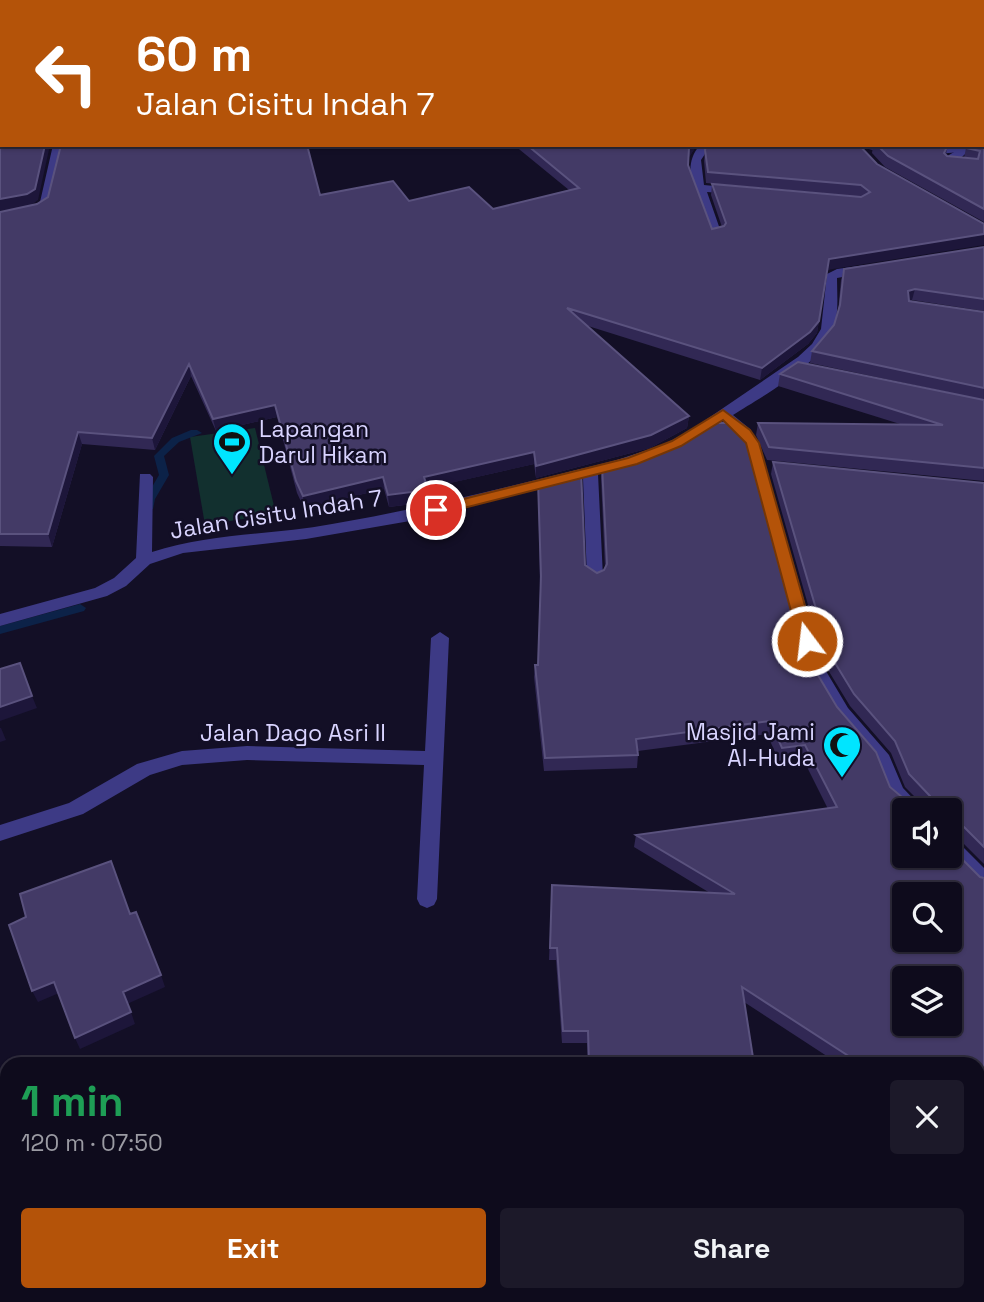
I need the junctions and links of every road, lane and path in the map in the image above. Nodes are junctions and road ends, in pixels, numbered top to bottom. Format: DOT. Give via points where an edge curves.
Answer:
graph roads {
  1 [pos="59,147"];
  2 [pos="704,147"];
  3 [pos="858,147"];
  4 [pos="863,147"];
  5 [pos="984,147"];
  6 [pos="965,150"];
  7 [pos="869,163"];
  8 [pos="971,165"];
  9 [pos="699,188"];
  10 [pos="751,193"];
  11 [pos="0,217"];
  12 [pos="716,235"];
  13 [pos="882,267"];
  14 [pos="793,366"];
  15 [pos="812,371"];
  16 [pos="723,414"];
  17 [pos="676,444"];
  18 [pos="645,457"];
  19 [pos="590,473"];
  20 [pos="145,477"];
  21 [pos="144,560"];
  22 [pos="595,577"];
  23 [pos="0,620"];
  24 [pos="440,638"];
  25 [pos="433,758"];
  26 [pos="901,798"];
  27 [pos="0,833"];
  28 [pos="962,859"];
  29 [pos="984,881"];
  30 [pos="427,899"];
  1 -- 11 [label="street" via="45,204 35,211"];
  2 -- 9 [label="street" via="693,169"];
  3 -- 7 [label="street"];
  4 -- 6 [label="street" via="895,152"];
  5 -- 6 [label="street"];
  6 -- 8 [label="street" via="950,163"];
  9 -- 10 [label="street"];
  9 -- 12 [label="street"];
  13 -- 14 [label="street" via="831,277 826,334"];
  14 -- 15 [label="street"];
  14 -- 16 [label="street"];
  16 -- 17 [label="street"];
  16 -- 26 [label="street" via="745,432 767,466 814,666 842,713 882,760"];
  18 -- 19 [label="street, Jalan Cisitu Indah 7"];
  19 -- 21 [label="street, Jalan Cisitu Indah 7" via="410,516 181,548"];
  19 -- 22 [label="street"];
  20 -- 21 [label="street"];
  21 -- 23 [label="street, Jalan Cisitu Indah 7" via="102,592"];
  24 -- 25 [label="street"];
  25 -- 27 [label="street, Jalan Dago Asri II" via="247,753 182,758 144,769 76,808"];
  25 -- 30 [label="street"];
  28 -- 29 [label="street"];
}
